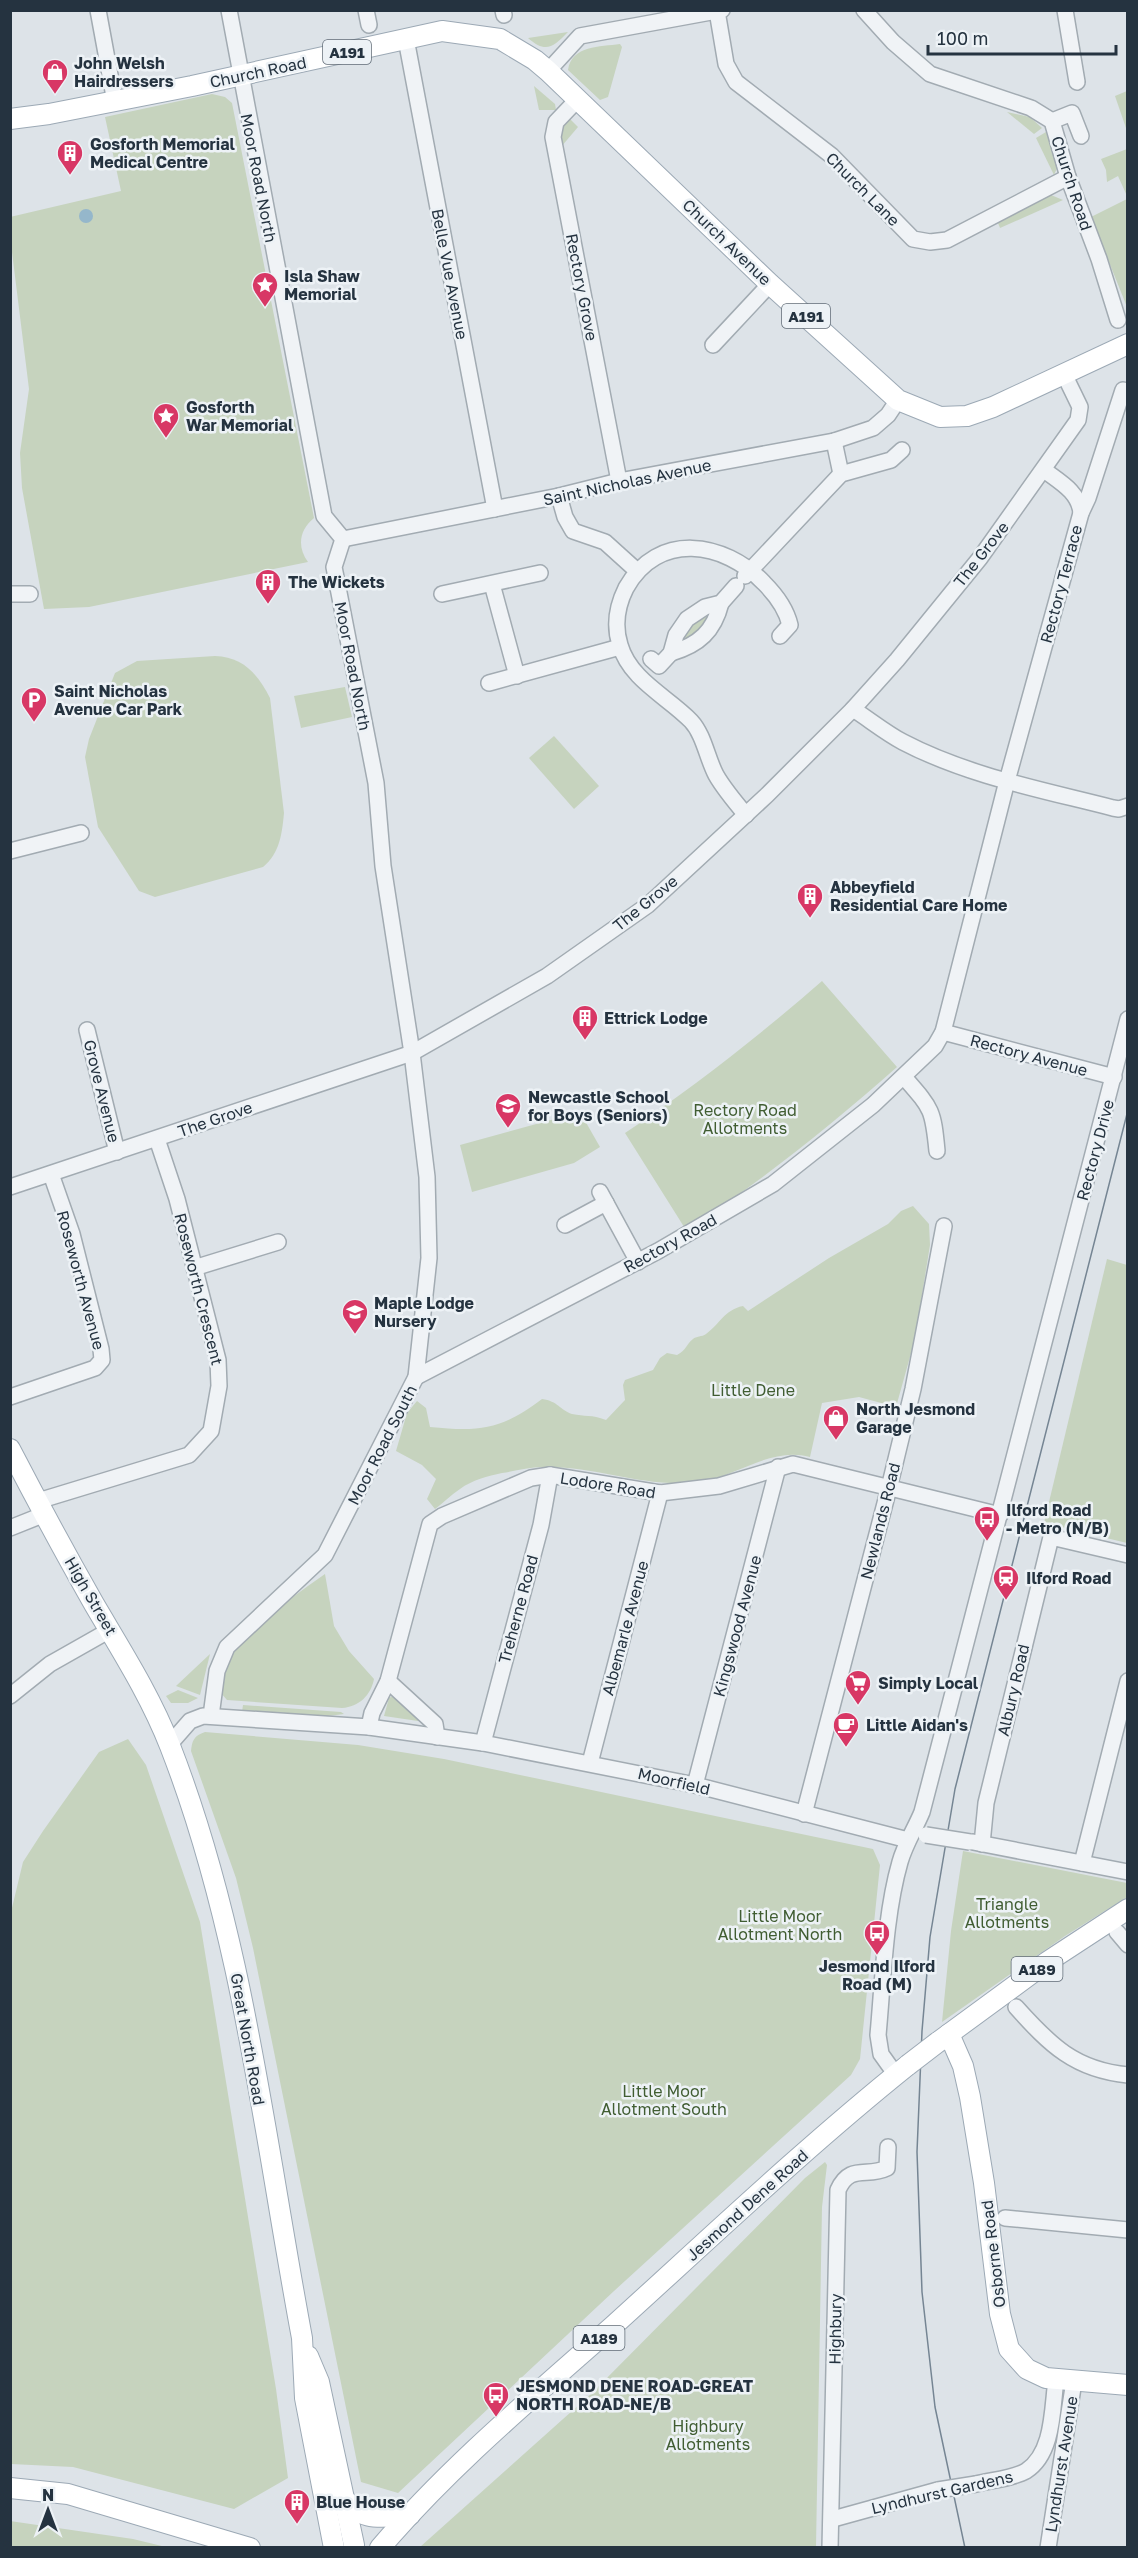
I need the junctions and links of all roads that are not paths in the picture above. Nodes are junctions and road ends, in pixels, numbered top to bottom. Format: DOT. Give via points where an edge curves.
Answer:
graph roads {
  1 [pos="98,10"];
  2 [pos="229,10"];
  3 [pos="1065,10"];
  4 [pos="720,11"];
  5 [pos="865,11"];
  6 [pos="636,18"];
  7 [pos="406,39"];
  8 [pos="542,65"];
  9 [pos="240,76"];
  10 [pos="1077,82"];
  11 [pos="577,100"];
  12 [pos="115,102"];
  13 [pos="10,119"];
  14 [pos="1052,121"];
  15 [pos="1081,136"];
  16 [pos="1068,177"];
  17 [pos="770,284"];
  18 [pos="1118,320"];
  19 [pos="1128,344"];
  20 [pos="713,345"];
  21 [pos="1064,374"];
  22 [pos="1123,390"];
  23 [pos="898,400"];
  24 [pos="834,441"];
  25 [pos="902,450"];
  26 [pos="1044,470"];
  27 [pos="841,474"];
  28 [pos="619,482"];
  29 [pos="559,496"];
  30 [pos="495,509"];
  31 [pos="1081,513"];
  32 [pos="343,539"];
  33 [pos="636,570"];
  34 [pos="540,573"];
  35 [pos="744,577"];
  36 [pos="492,584"];
  37 [pos="10,594"];
  38 [pos="30,594"];
  39 [pos="442,594"];
  40 [pos="721,603"];
  41 [pos="780,636"];
  42 [pos="620,647"];
  43 [pos="671,653"];
  44 [pos="650,665"];
  45 [pos="517,676"];
  46 [pos="644,681"];
  47 [pos="489,683"];
  48 [pos="853,709"];
  49 [pos="1007,781"];
  50 [pos="1128,806"];
  51 [pos="746,815"];
  52 [pos="81,833"];
  53 [pos="10,852"];
  54 [pos="1128,1020"];
  55 [pos="87,1030"];
  56 [pos="943,1032"];
  57 [pos="412,1053"];
  58 [pos="904,1077"];
  59 [pos="1114,1077"];
  60 [pos="157,1139"];
  61 [pos="937,1151"];
  62 [pos="117,1152"];
  63 [pos="51,1174"];
  64 [pos="10,1187"];
  65 [pos="565,1225"];
  66 [pos="944,1226"];
  67 [pos="278,1242"];
  68 [pos="638,1262"];
  69 [pos="194,1268"];
  70 [pos="416,1377"];
  71 [pos="10,1397"];
  72 [pos="10,1449"];
  73 [pos="778,1467"];
  74 [pos="550,1475"];
  75 [pos="889,1488"];
  76 [pos="660,1493"];
  77 [pos="41,1508"];
  78 [pos="1000,1515"];
  79 [pos="10,1528"];
  80 [pos="1128,1555"];
  81 [pos="110,1630"];
  82 [pos="388,1681"];
  83 [pos="1128,1681"];
  84 [pos="10,1696"];
  85 [pos="211,1716"];
  86 [pos="369,1727"];
  87 [pos="437,1737"];
  88 [pos="483,1743"];
  89 [pos="169,1745"];
  90 [pos="590,1763"];
  91 [pos="695,1785"];
  92 [pos="804,1814"];
  93 [pos="915,1836"];
  94 [pos="976,1843"];
  95 [pos="1082,1863"];
  96 [pos="1128,1872"];
  97 [pos="1128,1909"];
  98 [pos="1117,1932"];
  99 [pos="1128,1946"];
  100 [pos="1016,2007"];
  101 [pos="944,2038"];
  102 [pos="902,2070"];
  103 [pos="1128,2075"];
  104 [pos="888,2147"];
  105 [pos="1005,2218"];
  106 [pos="1128,2230"];
  107 [pos="302,2338"];
  108 [pos="1065,2380"];
  109 [pos="1128,2385"];
  110 [pos="10,2488"];
  111 [pos="342,2496"];
  112 [pos="410,2515"];
  113 [pos="833,2520"];
  114 [pos="386,2540"];
  115 [pos="250,2547"];
  116 [pos="349,2547"];
  117 [pos="830,2547"];
  118 [pos="1048,2547"];
  1 -- 12 [label="street"];
  2 -- 9 [label="street, Moor Road North"];
  3 -- 10 [label="street"];
  4 -- 6 [label="street"];
  4 -- 16 [label="street, Church Lane" via="726,64 736,82 832,156 913,239 930,243 947,240"];
  5 -- 14 [label="street, Church Road" via="930,74 1031,108"];
  6 -- 8 [label="street" via="580,36"];
  7 -- 8 [label="main road, Church Road / A191" via="442,31 500,39"];
  7 -- 9 [label="main road, Church Road / A191"];
  7 -- 30 [label="street, Belle Vue Avenue"];
  8 -- 11 [label="main road, Church Avenue / A191"];
  9 -- 12 [label="main road, Church Road / A191"];
  9 -- 32 [label="street, Moor Road North" via="324,516"];
  11 -- 17 [label="main road, Church Avenue / A191"];
  11 -- 28 [label="street, Rectory Grove" via="556,122 553,137"];
  12 -- 13 [label="main road, Church Road / A191"];
  14 -- 15 [label="street" via="1072,113"];
  14 -- 16 [label="street, Church Road"];
  16 -- 18 [label="street, Church Road"];
  17 -- 20 [label="street"];
  17 -- 23 [label="main road, Church Avenue / A191"];
  19 -- 21 [label="main road, Church Avenue / A191"];
  21 -- 23 [label="main road, Church Avenue / A191" via="967,416 940,417"];
  21 -- 26 [label="street, The Grove" via="1080,407 1078,420"];
  22 -- 31 [label="street, Rectory Terrace"];
  23 -- 24 [label="street, Saint Nicholas Avenue" via="873,428"];
  24 -- 27 [label="street"];
  24 -- 28 [label="street, Saint Nicholas Avenue"];
  25 -- 27 [label="street" via="891,460"];
  26 -- 31 [label="street" via="1075,494"];
  26 -- 48 [label="street, The Grove" via="980,558"];
  27 -- 35 [label="street"];
  28 -- 29 [label="street, Saint Nicholas Avenue"];
  29 -- 30 [label="street, Saint Nicholas Avenue"];
  29 -- 33 [label="street" via="573,531 605,542"];
  30 -- 32 [label="street, Saint Nicholas Avenue"];
  31 -- 49 [label="street, Rectory Terrace"];
  32 -- 57 [label="street, Moor Road North" via="333,567 376,783 382,866"];
  33 -- 35 [label="street" via="676,550 697,548 721,552"];
  33 -- 42 [label="street" via="622,597 615,624"];
  34 -- 36 [label="street"];
  35 -- 40 [label="street"];
  35 -- 41 [label="street" via="771,590 788,613 790,625"];
  36 -- 39 [label="street"];
  36 -- 45 [label="street"];
  37 -- 38 [label="street"];
  40 -- 43 [label="street" via="705,637"];
  40 -- 43 [label="street" via="705,607 687,619 676,635"];
  42 -- 44 [label="street"];
  42 -- 45 [label="street"];
  43 -- 44 [label="street"];
  44 -- 46 [label="street"];
  44 -- 46 [label="street"];
  45 -- 47 [label="street"];
  46 -- 51 [label="street" via="693,724 717,776"];
  48 -- 49 [label="street" via="903,742"];
  48 -- 51 [label="street, The Grove"];
  49 -- 50 [label="street" via="1119,809"];
  49 -- 56 [label="street, Rectory Road"];
  51 -- 57 [label="street, The Grove" via="648,905 547,976"];
  52 -- 53 [label="street"];
  54 -- 59 [label="street, Rectory Drive"];
  55 -- 62 [label="street, Grove Avenue"];
  56 -- 58 [label="street, Rectory Road" via="935,1046"];
  56 -- 59 [label="street, Rectory Avenue"];
  57 -- 60 [label="street, The Grove"];
  57 -- 70 [label="street, Moor Road South" via="427,1177 429,1258"];
  58 -- 61 [label="street" via="929,1106"];
  58 -- 68 [label="street, Rectory Road" via="774,1184"];
  59 -- 78 [label="street, Rectory Drive"];
  60 -- 62 [label="street, The Grove"];
  60 -- 69 [label="street, Roseworth Crescent"];
  62 -- 63 [label="street, The Grove"];
  63 -- 64 [label="street, The Grove"];
  63 -- 71 [label="street, Roseworth Avenue" via="72,1234 102,1360 95,1368"];
  65 -- 68 [label="street" via="603,1197"];
  66 -- 75 [label="street, Newlands Road" via="913,1389"];
  67 -- 69 [label="street"];
  68 -- 70 [label="street, Rectory Road"];
  69 -- 77 [label="street, Roseworth Crescent" via="219,1360 211,1431 189,1455"];
  70 -- 85 [label="street, Moor Road South" via="325,1555 227,1647 217,1671"];
  72 -- 77 [label="main road, High Street"];
  73 -- 75 [label="street, Lodore Road" via="793,1464"];
  73 -- 76 [label="street, Lodore Road" via="719,1486"];
  73 -- 91 [label="street, Kingswood Avenue"];
  74 -- 76 [label="street, Lodore Road"];
  74 -- 82 [label="street, Lodore Road" via="531,1478 430,1524"];
  74 -- 88 [label="street, Treherne Road" via="541,1525"];
  75 -- 78 [label="street, Lodore Road"];
  75 -- 92 [label="street, Newlands Road"];
  76 -- 90 [label="street, Albemarle Avenue"];
  77 -- 79 [label="street, Roseworth Crescent"];
  77 -- 81 [label="main road, High Street"];
  78 -- 93 [label="street"];
  80 -- 94 [label="street, Albury Road" via="1051,1537"];
  81 -- 84 [label="street" via="50,1664"];
  81 -- 89 [label="main road, High Street" via="152,1704"];
  82 -- 86 [label="street, Lodore Road"];
  82 -- 87 [label="street" via="435,1724"];
  83 -- 95 [label="street"];
  85 -- 86 [label="street, Moorfield"];
  85 -- 89 [label="street, Moorfield" via="198,1716 190,1721"];
  86 -- 87 [label="street, Moorfield"];
  87 -- 88 [label="street, Moorfield"];
  88 -- 90 [label="street, Moorfield"];
  89 -- 107 [label="main road, Great North Road" via="207,1856 236,1973"];
  90 -- 91 [label="street, Moorfield"];
  91 -- 92 [label="street, Moorfield"];
  92 -- 93 [label="street, Moorfield"];
  93 -- 94 [label="street, Moorfield, bridge"];
  93 -- 102 [label="street" via="899,1864 878,2035 881,2055"];
  94 -- 95 [label="street, Moorfield"];
  95 -- 96 [label="street, Moorfield"];
  97 -- 101 [label="main road, Jesmond Dene Road / A189" via="1047,1962"];
  98 -- 99 [label="street"];
  100 -- 103 [label="street" via="1064,2055 1101,2071"];
  101 -- 102 [label="main road, Jesmond Dene Road / A189, bridge"];
  101 -- 108 [label="main road, Osborne Road" via="963,2066 970,2097 1005,2340 1028,2369"];
  102 -- 112 [label="main road, Jesmond Dene Road / A189" via="574,2360"];
  104 -- 113 [label="street, Highbury" via="887,2168 852,2174 838,2190"];
  105 -- 106 [label="street"];
  107 -- 111 [label="main road, Great North Road" via="318,2382"];
  107 -- 116 [label="main road, Great North Road" via="305,2398"];
  108 -- 109 [label="main road, Osborne Road"];
  108 -- 113 [label="street, Lyndhurst Gardens, bridge" via="1041,2456 1025,2471 938,2490"];
  108 -- 118 [label="street, Lyndhurst Avenue"];
  110 -- 115 [label="main road" via="68,2494"];
  111 -- 112 [label="main road" via="354,2511 362,2514"];
  111 -- 116 [label="main road, Great North Road"];
  112 -- 114 [label="main road, Jesmond Dene Road / A189"];
  113 -- 117 [label="street, Highbury"];
  114 -- 116 [label="main road, Jesmond Dene Road / A189"];
}
